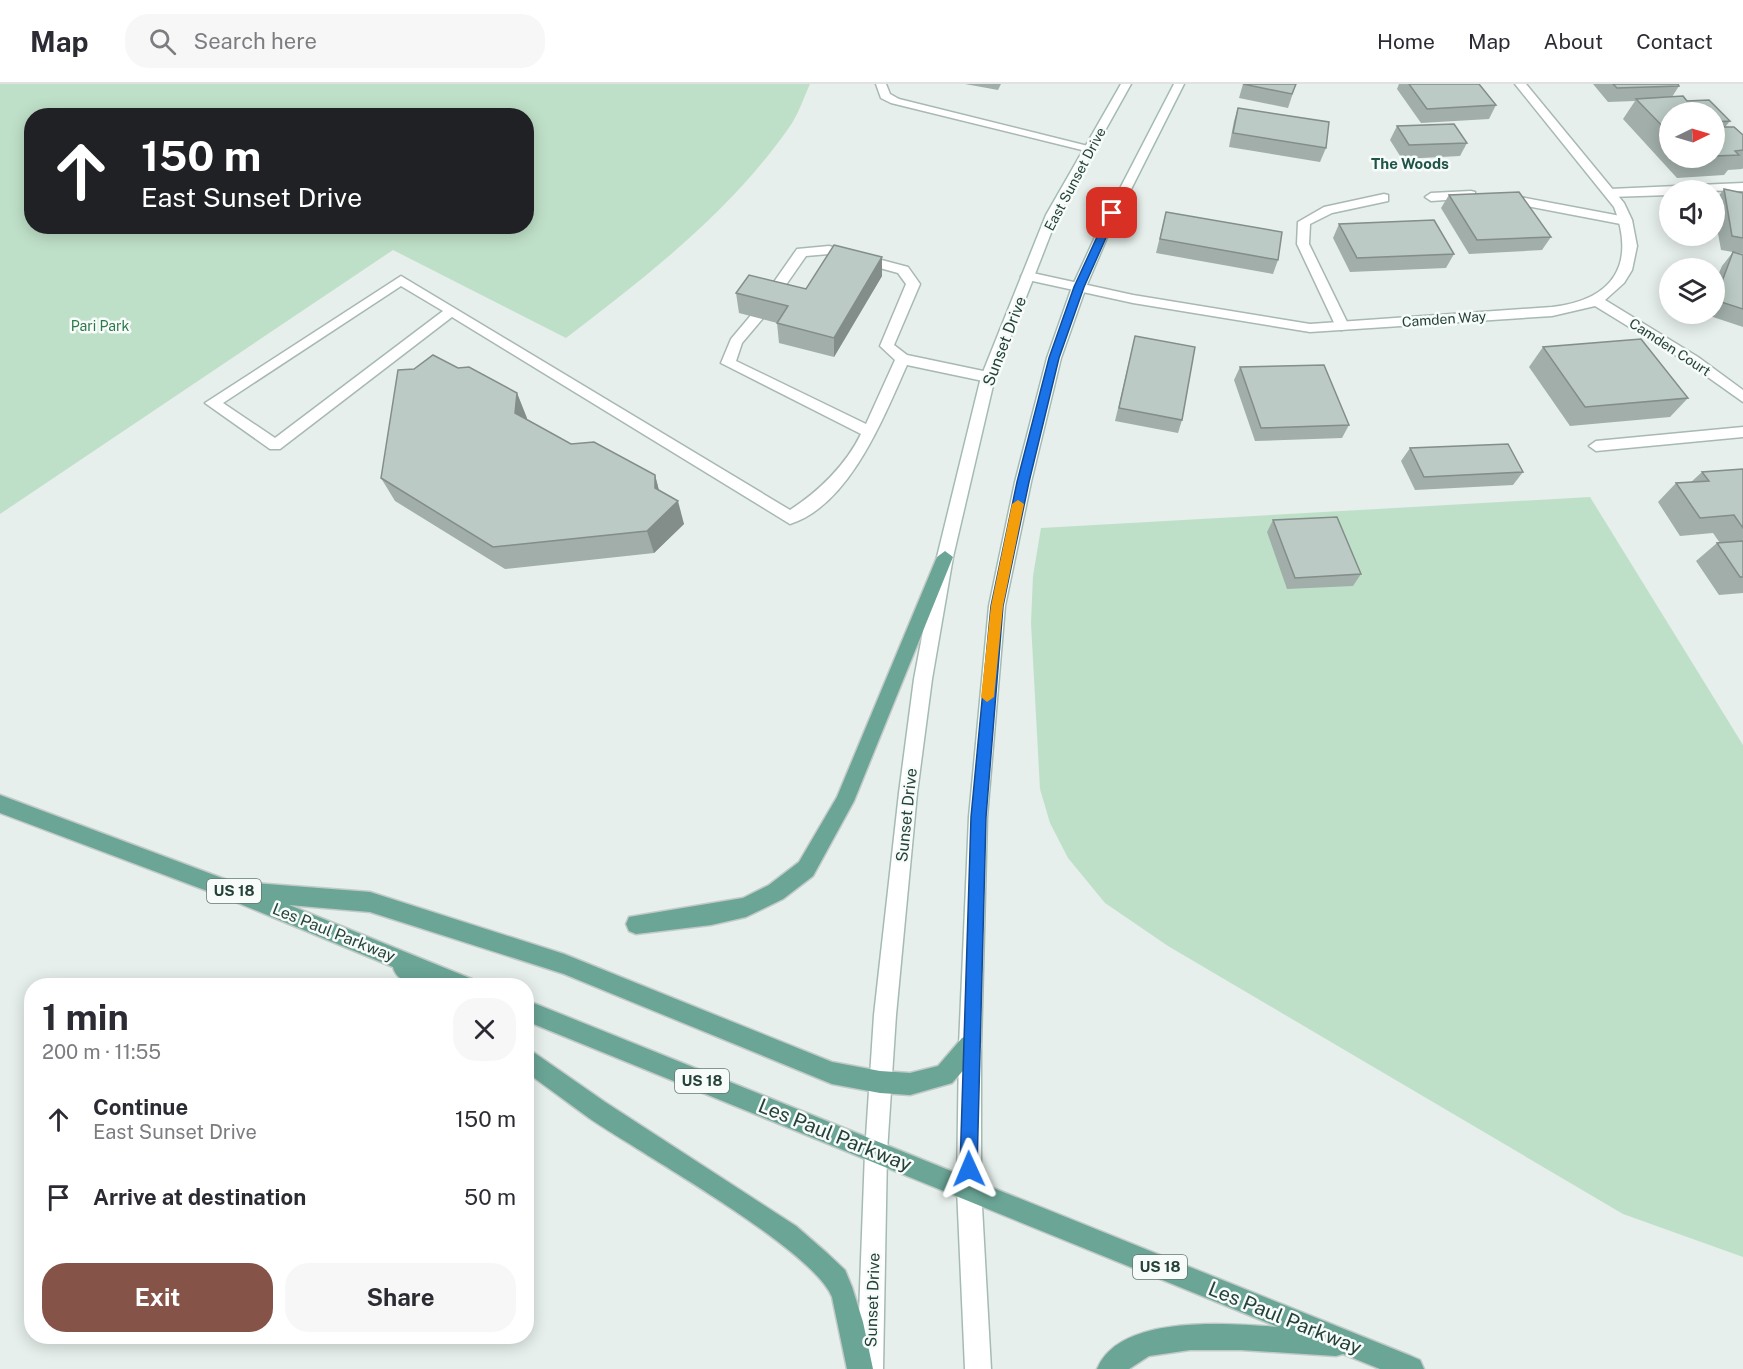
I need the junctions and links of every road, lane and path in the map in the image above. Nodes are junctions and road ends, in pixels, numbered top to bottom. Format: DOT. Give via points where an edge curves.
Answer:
graph roads {
  1 [pos="881,84"];
  2 [pos="1126,84"];
  3 [pos="1179,84"];
  4 [pos="1520,84"];
  5 [pos="1090,148"];
  6 [pos="1743,187"];
  7 [pos="1725,188"];
  8 [pos="1659,191"];
  9 [pos="1610,193"];
  10 [pos="1431,197"];
  11 [pos="1384,198"];
  12 [pos="1626,221"];
  13 [pos="1028,276"];
  14 [pos="1079,287"];
  15 [pos="769,299"];
  16 [pos="1595,300"];
  17 [pos="452,311"];
  18 [pos="757,317"];
  19 [pos="1342,326"];
  20 [pos="903,359"];
  21 [pos="988,377"];
  22 [pos="1743,397"];
  23 [pos="870,432"];
  24 [pos="1743,432"];
  25 [pos="1596,446"];
  26 [pos="945,557"];
  27 [pos="0,804"];
  28 [pos="230,890"];
  29 [pos="636,924"];
  30 [pos="382,952"];
  31 [pos="416,978"];
  32 [pos="445,978"];
  33 [pos="534,1013"];
  34 [pos="970,1046"];
  35 [pos="534,1065"];
  36 [pos="880,1082"];
  37 [pos="876,1152"];
  38 [pos="969,1188"];
  39 [pos="1352,1345"];
  40 [pos="860,1369"];
  41 [pos="870,1369"];
  42 [pos="978,1369"];
  43 [pos="1110,1369"];
  44 [pos="1411,1369"];
  1 -- 5 [label="main road" via="885,96 895,102"];
  2 -- 5 [label="main road, East Sunset Drive"];
  3 -- 14 [label="main road" via="1102,233"];
  4 -- 9 [label="main road, Camden Way"];
  5 -- 13 [label="main road, East Sunset Drive" via="1052,215"];
  6 -- 7 [label="main road"];
  8 -- 9 [label="main road"];
  9 -- 12 [label="main road, Camden Way"];
  10 -- 12 [label="main road" via="1491,197"];
  11 -- 19 [label="main road" via="1328,210 1304,222 1303,244"];
  12 -- 16 [label="main road, Camden Way" via="1632,238 1628,263 1621,277"];
  13 -- 14 [label="main road, Camden Way"];
  13 -- 21 [label="main road, Sunset Drive"];
  14 -- 19 [label="main road, Camden Way" via="1286,326"];
  14 -- 34 [label="main road" via="1054,358 997,606 978,817"];
  15 -- 20 [label="main road" via="802,252 829,250 903,270 913,284 887,346"];
  16 -- 19 [label="main road, Camden Way" via="1546,312"];
  16 -- 22 [label="main road, Camden Court" via="1693,360"];
  17 -- 17 [label="main road" via="401,280 212,403 274,445"];
  17 -- 23 [label="main road" via="790,518 820,498 861,450"];
  18 -- 23 [label="main road" via="736,342 728,363"];
  20 -- 21 [label="main road"];
  20 -- 23 [label="main road"];
  21 -- 26 [label="main road, Sunset Drive"];
  24 -- 25 [label="main road"];
  26 -- 29 [label="main road" via="845,801 806,869 776,892 746,907"];
  26 -- 36 [label="main road, Sunset Drive" via="920,701"];
  27 -- 28 [label="main road, Les Paul Parkway / US 18"];
  28 -- 30 [label="main road, Les Paul Parkway / US 18"];
  28 -- 36 [label="main road" via="370,902 564,964 832,1072"];
  30 -- 31 [label="main road"];
  30 -- 32 [label="main road, Les Paul Parkway / US 18"];
  33 -- 37 [label="main road, Les Paul Parkway / US 18"];
  34 -- 36 [label="main road" via="944,1075 910,1083"];
  34 -- 38 [label="main road"];
  35 -- 40 [label="main road" via="788,1234 837,1280"];
  36 -- 37 [label="main road, Sunset Drive"];
  37 -- 38 [label="main road, Les Paul Parkway / US 18"];
  37 -- 41 [label="main road, Sunset Drive"];
  38 -- 39 [label="main road, Les Paul Parkway / US 18"];
  38 -- 42 [label="main road"];
  39 -- 43 [label="main road" via="1189,1338 1148,1344"];
  39 -- 44 [label="main road, Les Paul Parkway / US 18"];
}
